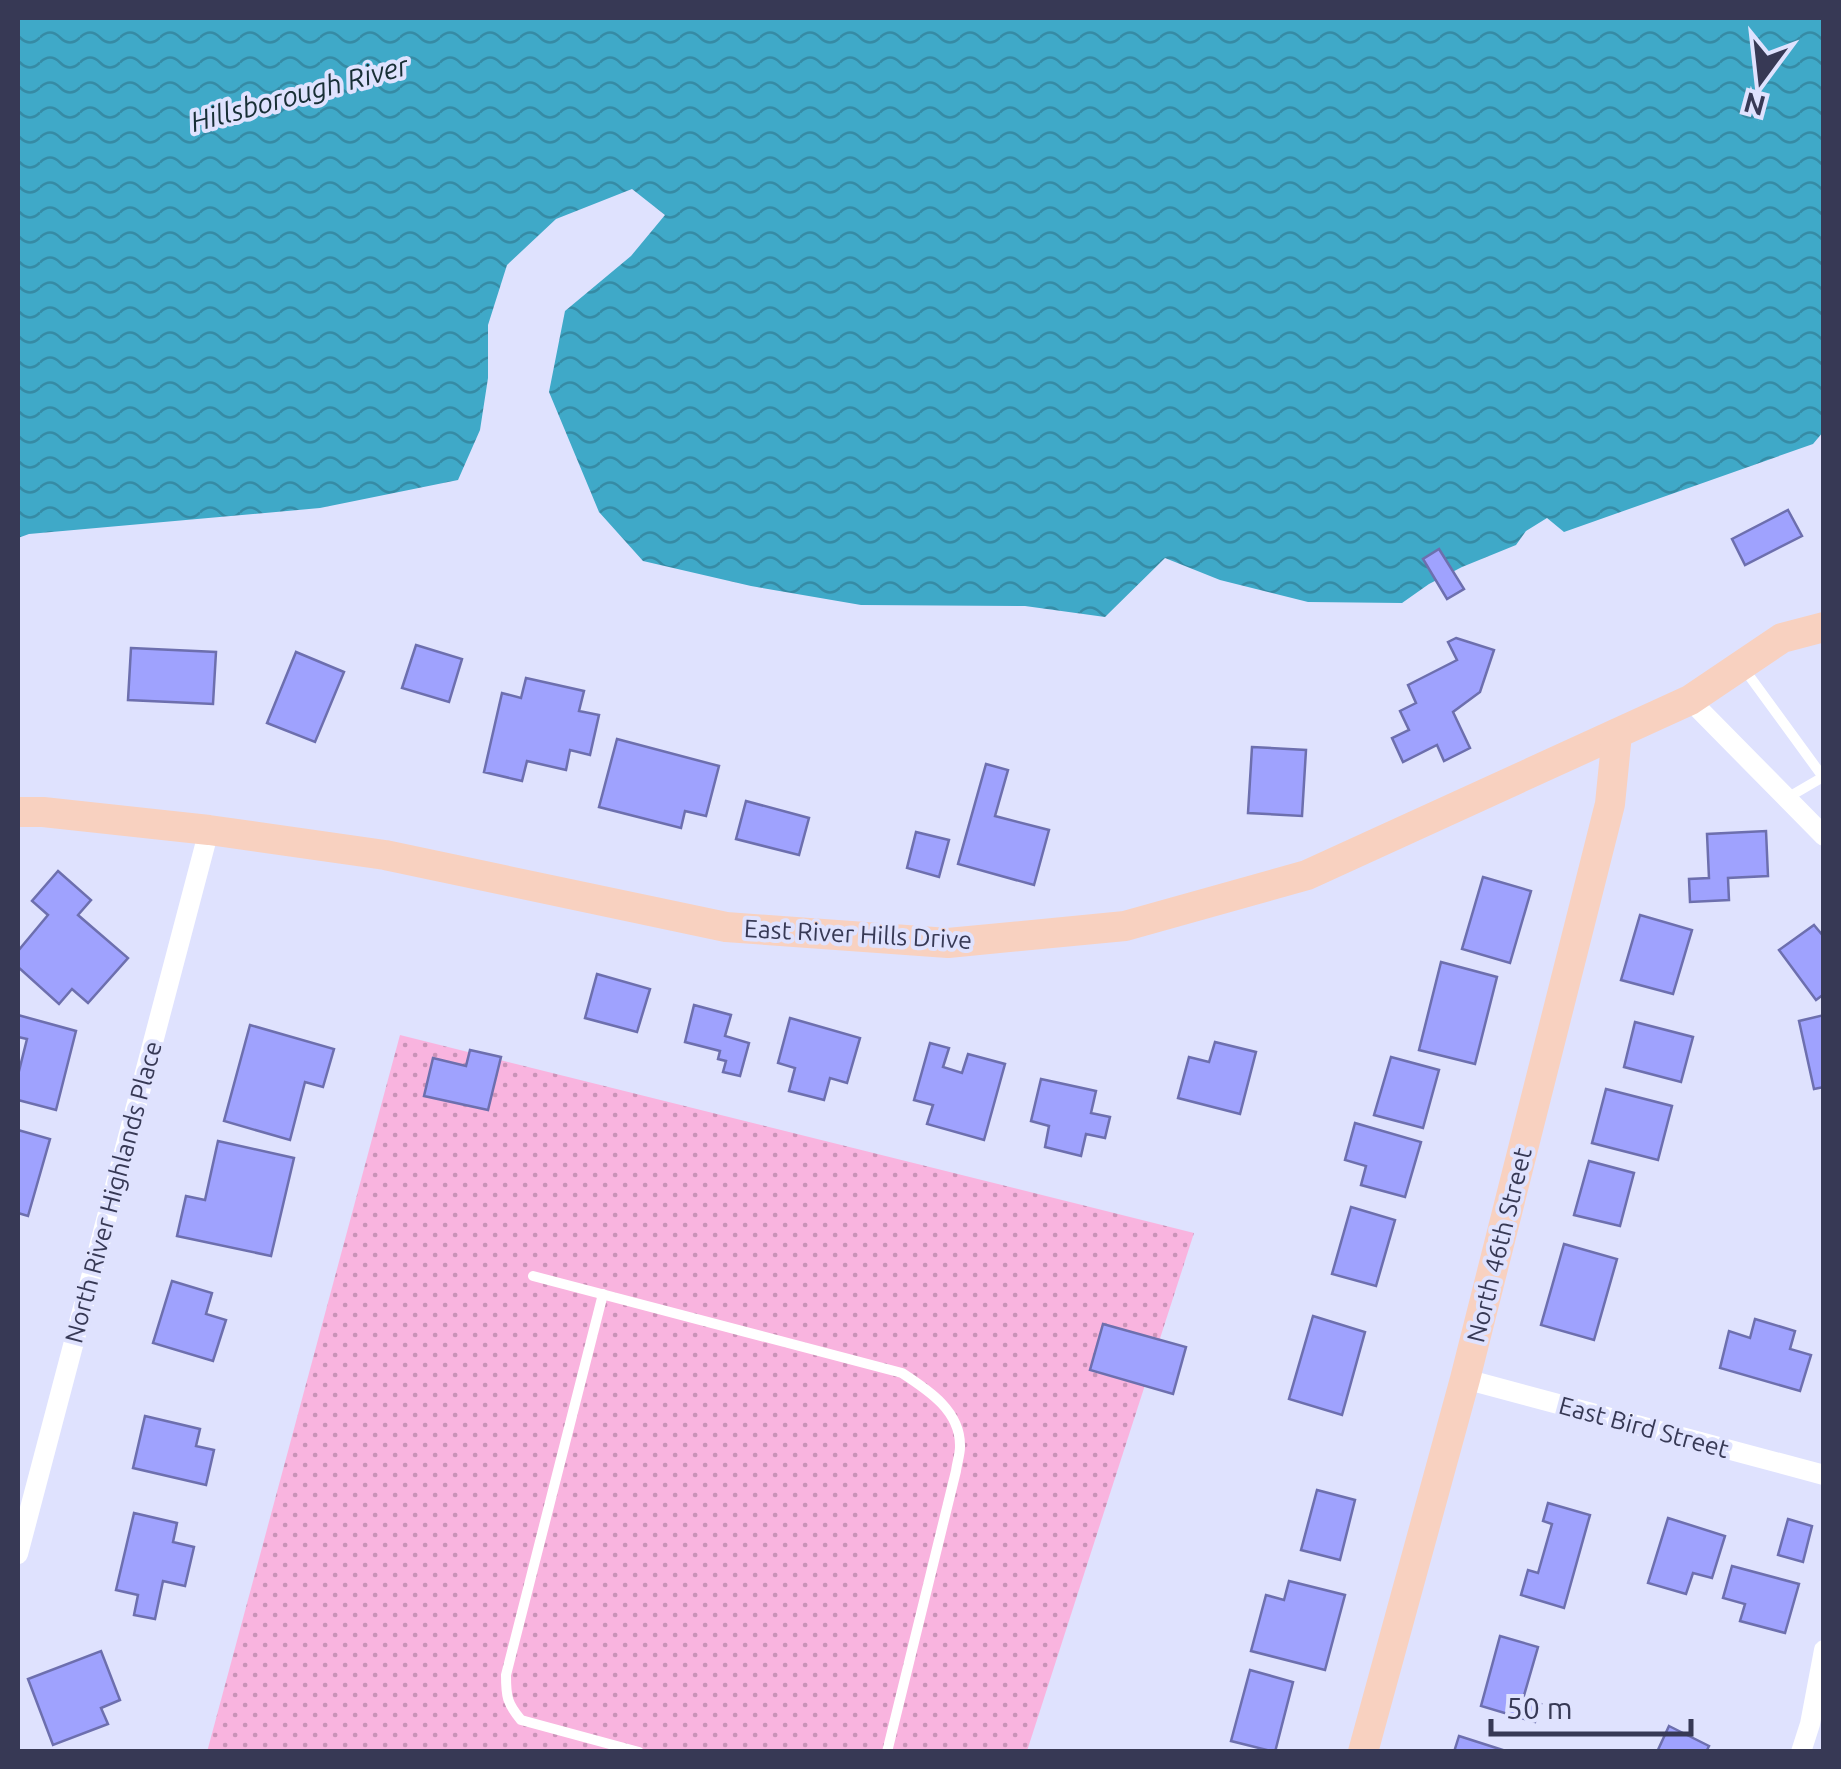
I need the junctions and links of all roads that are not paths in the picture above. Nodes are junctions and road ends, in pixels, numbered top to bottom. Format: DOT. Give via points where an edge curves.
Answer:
graph roads {
  1 [pos="1824,627"];
  2 [pos="1742,665"];
  3 [pos="1690,700"];
  4 [pos="1617,734"];
  5 [pos="1823,777"];
  6 [pos="1787,799"];
  7 [pos="18,812"];
  8 [pos="209,830"];
  9 [pos="1824,836"];
  10 [pos="534,1276"];
  11 [pos="603,1294"];
  12 [pos="1465,1379"];
  13 [pos="1824,1476"];
  14 [pos="18,1554"];
  15 [pos="1824,1650"];
  16 [pos="638,1752"];
  17 [pos="887,1752"];
  18 [pos="1363,1752"];
  19 [pos="1801,1752"];
  1 -- 2 [label="street, East River Hills Drive" via="1782,638"];
  2 -- 3 [label="street, East River Hills Drive"];
  2 -- 5 [label="lane"];
  3 -- 4 [label="street, East River Hills Drive"];
  3 -- 6 [label="street"];
  4 -- 8 [label="street, East River Hills Drive" via="1307,875 1124,926 948,943 726,928 385,855"];
  4 -- 12 [label="street, North 46th Street" via="1610,804"];
  5 -- 6 [label="lane"];
  6 -- 9 [label="street"];
  7 -- 8 [label="street, East River Hills Drive"];
  8 -- 14 [label="street, North River Highlands Place"];
  10 -- 11 [label="lane"];
  11 -- 16 [label="lane" via="506,1696 521,1720"];
  11 -- 17 [label="lane" via="902,1373 933,1393 954,1420 960,1444 956,1471"];
  12 -- 13 [label="street, East Bird Street"];
  12 -- 18 [label="street, North 46th Street"];
  15 -- 19 [label="street"];
}
